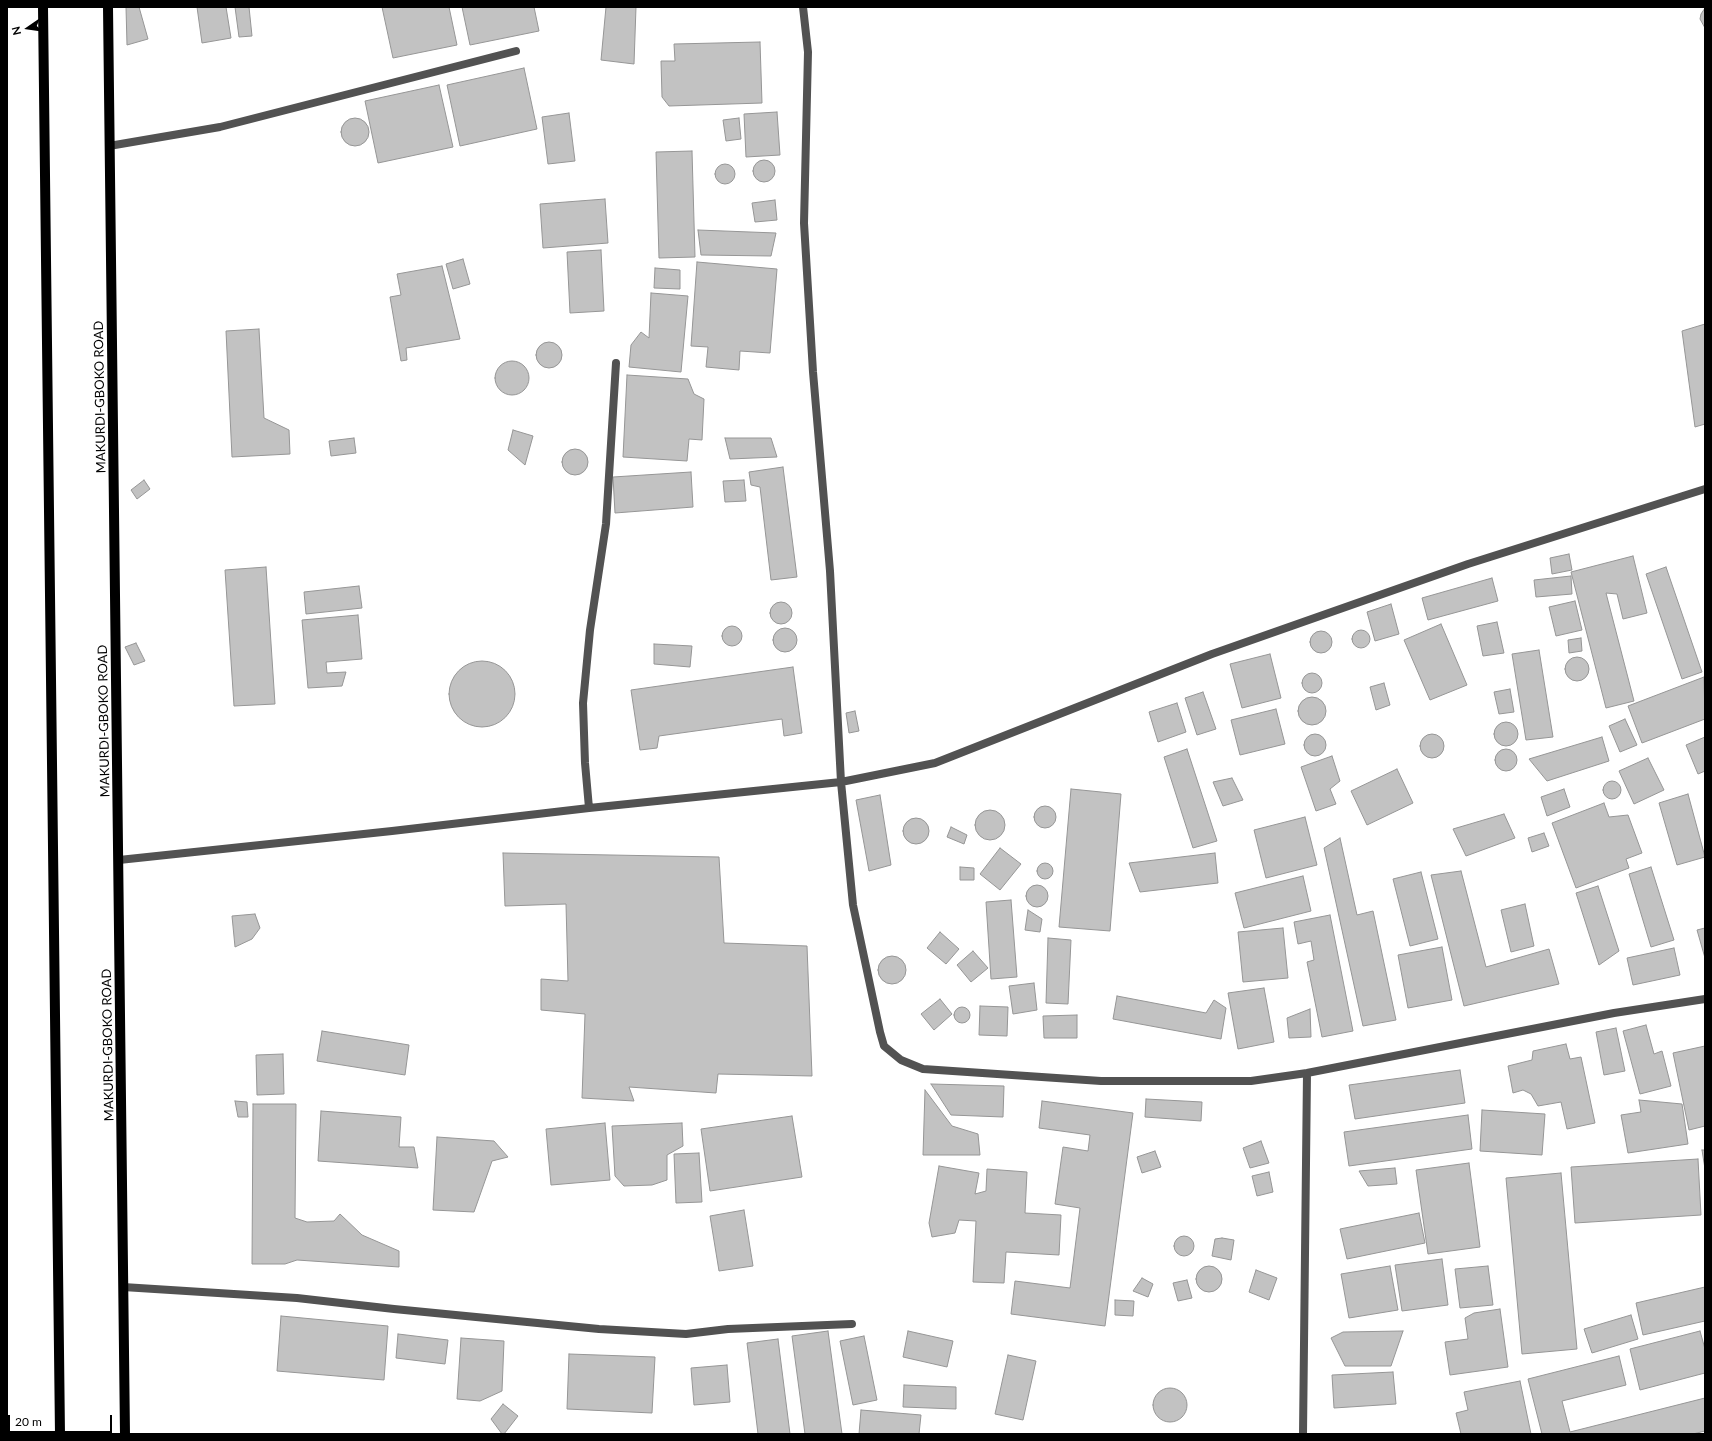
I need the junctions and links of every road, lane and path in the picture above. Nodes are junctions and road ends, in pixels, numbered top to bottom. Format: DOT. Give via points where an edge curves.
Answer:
graph roads {
  1 [pos="43,7"];
  2 [pos="108,7"];
  3 [pos="803,7"];
  4 [pos="516,51"];
  5 [pos="109,146"];
  6 [pos="616,363"];
  7 [pos="1705,489"];
  8 [pos="841,782"];
  9 [pos="589,808"];
  10 [pos="119,860"];
  11 [pos="1705,999"];
  12 [pos="1307,1073"];
  13 [pos="124,1287"];
  14 [pos="852,1324"];
  15 [pos="60,1434"];
  16 [pos="125,1434"];
  17 [pos="1303,1434"];
  1 -- 15 [label="main road"];
  2 -- 5 [label="main road, MAKURDI-GBOKO ROAD"];
  3 -- 8 [label="street" via="808,52 804,223 813,372 830,571"];
  4 -- 5 [label="street" via="220,127"];
  5 -- 10 [label="main road, MAKURDI-GBOKO ROAD"];
  6 -- 9 [label="street" via="606,524 590,630 583,703"];
  7 -- 8 [label="street" via="1468,564 1212,654 935,763"];
  8 -- 9 [label="street"];
  8 -- 12 [label="street" via="854,904 880,1032 884,1046 900,1060 923,1069 1101,1081 1251,1081"];
  9 -- 10 [label="street"];
  10 -- 13 [label="main road, MAKURDI-GBOKO ROAD"];
  11 -- 12 [label="street" via="1614,1013"];
  12 -- 17 [label="street"];
  13 -- 14 [label="street" via="297,1298 599,1329 678,1333"];
  13 -- 16 [label="main road, MAKURDI-GBOKO ROAD"];
}
